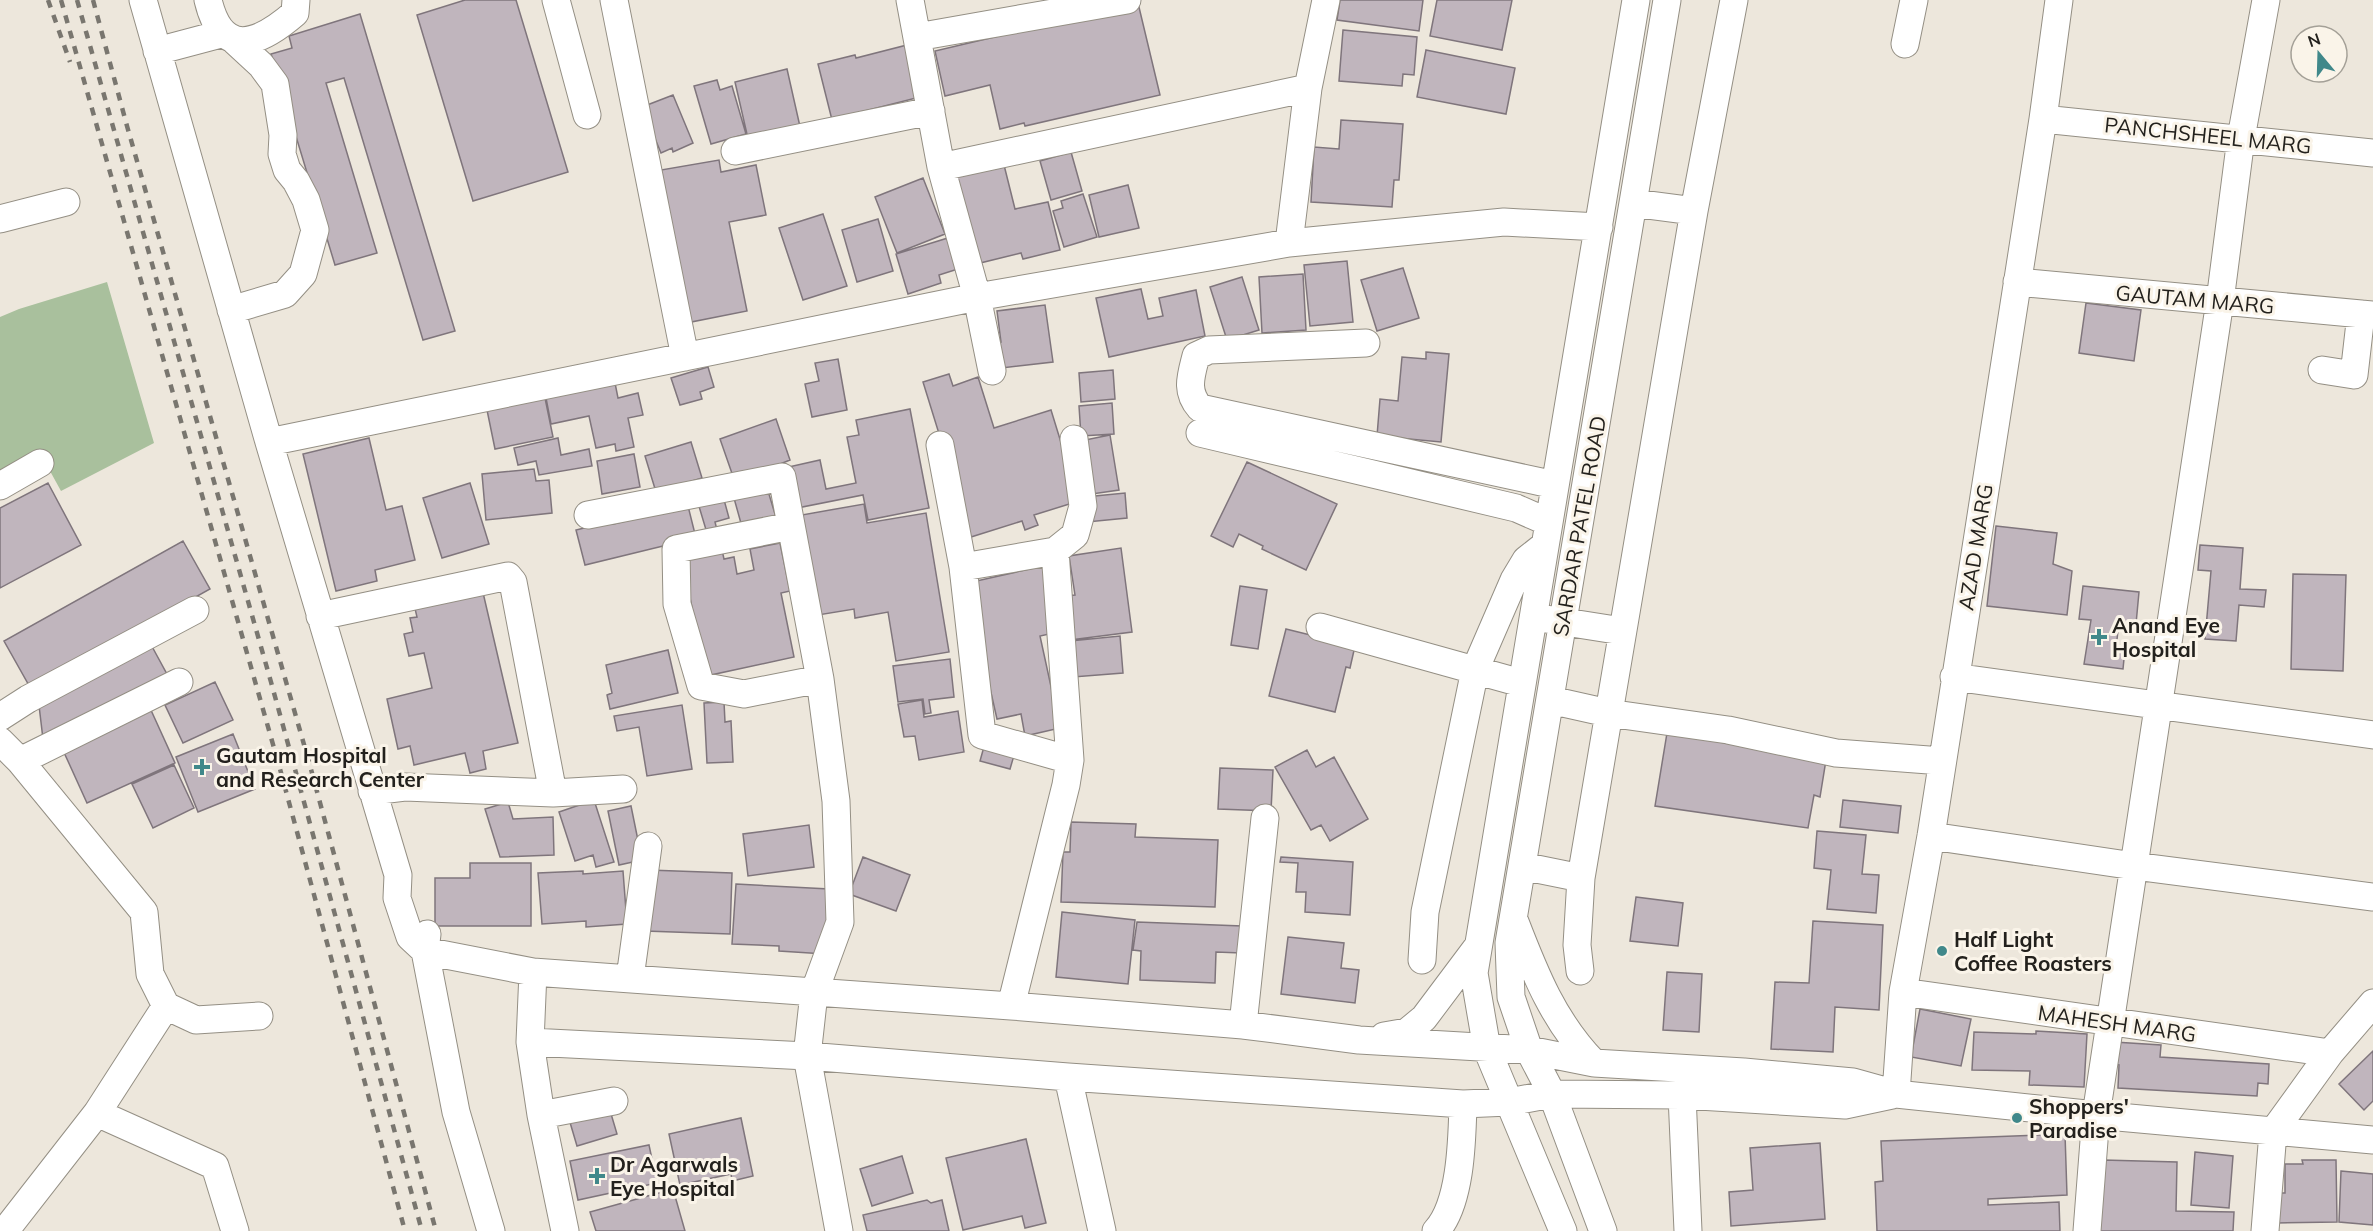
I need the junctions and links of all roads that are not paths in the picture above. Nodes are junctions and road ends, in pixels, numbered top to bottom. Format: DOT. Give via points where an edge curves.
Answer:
graph roads {
  1 [pos="143,0"];
  2 [pos="208,0"];
  3 [pos="296,0"];
  4 [pos="556,0"];
  5 [pos="614,0"];
  6 [pos="910,0"];
  7 [pos="1127,0"];
  8 [pos="1326,0"];
  9 [pos="1636,0"];
  10 [pos="1667,0"];
  11 [pos="1734,0"];
  12 [pos="1914,0"];
  13 [pos="2060,0"];
  14 [pos="2266,0"];
  15 [pos="917,37"];
  16 [pos="228,38"];
  17 [pos="1905,44"];
  18 [pos="157,51"];
  19 [pos="1308,88"];
  20 [pos="931,111"];
  21 [pos="587,115"];
  22 [pos="2043,119"];
  23 [pos="2241,138"];
  24 [pos="735,151"];
  25 [pos="2373,153"];
  26 [pos="941,167"];
  27 [pos="66,202"];
  28 [pos="1633,203"];
  29 [pos="1694,211"];
  30 [pos="0,219"];
  31 [pos="1599,227"];
  32 [pos="1288,243"];
  33 [pos="2017,282"];
  34 [pos="977,297"];
  35 [pos="2220,301"];
  36 [pos="231,310"];
  37 [pos="2367,314"];
  38 [pos="1366,344"];
  39 [pos="685,357"];
  40 [pos="2322,370"];
  41 [pos="992,371"];
  42 [pos="1200,433"];
  43 [pos="1074,439"];
  44 [pos="269,442"];
  45 [pos="940,445"];
  46 [pos="40,463"];
  47 [pos="1555,485"];
  48 [pos="0,486"];
  49 [pos="588,515"];
  50 [pos="791,526"];
  51 [pos="1545,545"];
  52 [pos="1055,551"];
  53 [pos="963,567"];
  54 [pos="1571,572"];
  55 [pos="195,610"];
  56 [pos="320,616"];
  57 [pos="1533,616"];
  58 [pos="1563,622"];
  59 [pos="1320,627"];
  60 [pos="1622,631"];
  61 [pos="1475,670"];
  62 [pos="1954,677"];
  63 [pos="820,679"];
  64 [pos="179,682"];
  65 [pos="1521,683"];
  66 [pos="1550,700"];
  67 [pos="2158,705"];
  68 [pos="1608,712"];
  69 [pos="0,717"];
  70 [pos="2373,735"];
  71 [pos="0,741"];
  72 [pos="1070,760"];
  73 [pos="20,761"];
  74 [pos="1942,761"];
  75 [pos="623,789"];
  76 [pos="372,791"];
  77 [pos="553,793"];
  78 [pos="1265,818"];
  79 [pos="1931,836"];
  80 [pos="648,846"];
  81 [pos="1522,866"];
  82 [pos="2134,866"];
  83 [pos="1581,878"];
  84 [pos="2373,897"];
  85 [pos="1513,918"];
  86 [pos="1478,946"];
  87 [pos="425,951"];
  88 [pos="1422,960"];
  89 [pos="1580,971"];
  90 [pos="532,972"];
  91 [pos="630,978"];
  92 [pos="1903,992"];
  93 [pos="814,993"];
  94 [pos="2373,1003"];
  95 [pos="166,1006"];
  96 [pos="1011,1006"];
  97 [pos="259,1016"];
  98 [pos="2110,1022"];
  99 [pos="1243,1025"];
  100 [pos="1359,1040"];
  101 [pos="530,1042"];
  102 [pos="1487,1049"];
  103 [pos="1529,1050"];
  104 [pos="2330,1053"];
  105 [pos="807,1056"];
  106 [pos="1594,1063"];
  107 [pos="1068,1077"];
  108 [pos="1552,1094"];
  109 [pos="1896,1094"];
  110 [pos="1682,1095"];
  111 [pos="614,1101"];
  112 [pos="1509,1102"];
  113 [pos="1463,1104"];
  114 [pos="97,1113"];
  115 [pos="541,1115"];
  116 [pos="2096,1115"];
  117 [pos="2273,1132"];
  118 [pos="2373,1140"];
  119 [pos="5,1231"];
  120 [pos="235,1231"];
  121 [pos="491,1231"];
  122 [pos="565,1231"];
  123 [pos="839,1231"];
  124 [pos="1102,1231"];
  125 [pos="1436,1231"];
  126 [pos="1563,1231"];
  127 [pos="1603,1231"];
  128 [pos="1688,1231"];
  129 [pos="2087,1231"];
  130 [pos="2265,1231"];
  1 -- 18 [label="street"];
  2 -- 16 [label="street"];
  3 -- 16 [label="street" via="295,13 256,39"];
  4 -- 21 [label="street"];
  5 -- 39 [label="street"];
  6 -- 15 [label="street"];
  7 -- 15 [label="street"];
  8 -- 19 [label="street"];
  9 -- 31 [label="street, SARDAR PATEL ROAD"];
  10 -- 28 [label="street, SARDAR PATEL ROAD"];
  11 -- 29 [label="street"];
  12 -- 17 [label="street"];
  13 -- 22 [label="street, AZAD MARG"];
  14 -- 23 [label="street"];
  15 -- 20 [label="street"];
  16 -- 18 [label="street"];
  16 -- 36 [label="street" via="261,65 275,84 282,154 306,200 315,230 303,274 285,294"];
  18 -- 36 [label="street"];
  19 -- 26 [label="street"];
  19 -- 32 [label="street"];
  20 -- 24 [label="street"];
  20 -- 26 [label="street"];
  22 -- 23 [label="street, PANCHSHEEL MARG"];
  22 -- 33 [label="street, AZAD MARG"];
  23 -- 25 [label="street, PANCHSHEEL MARG"];
  23 -- 35 [label="street"];
  26 -- 34 [label="street"];
  27 -- 30 [label="street"];
  28 -- 29 [label="street"];
  28 -- 54 [label="street, SARDAR PATEL ROAD"];
  29 -- 60 [label="street"];
  31 -- 32 [label="street" via="1504,222"];
  31 -- 47 [label="street, SARDAR PATEL ROAD"];
  32 -- 34 [label="street"];
  33 -- 35 [label="street, GAUTAM MARG"];
  33 -- 62 [label="street, AZAD MARG"];
  34 -- 39 [label="street"];
  34 -- 41 [label="street"];
  35 -- 37 [label="street, GAUTAM MARG"];
  35 -- 67 [label="street"];
  36 -- 44 [label="street"];
  37 -- 40 [label="street" via="2354,375"];
  38 -- 47 [label="street" via="1209,350 1196,356 1189,386 1200,408"];
  39 -- 44 [label="street"];
  42 -- 51 [label="street" via="1516,508"];
  43 -- 52 [label="street" via="1083,506 1075,535"];
  44 -- 56 [label="street"];
  45 -- 53 [label="street"];
  46 -- 48 [label="street"];
  47 -- 51 [label="street, SARDAR PATEL ROAD"];
  49 -- 50 [label="street" via="782,477"];
  50 -- 63 [label="street"];
  50 -- 63 [label="street" via="676,549 677,604 701,686 744,694"];
  51 -- 54 [label="street"];
  51 -- 57 [label="street, SARDAR PATEL ROAD"];
  51 -- 61 [label="street" via="1526,560 1514,580"];
  52 -- 53 [label="street"];
  52 -- 72 [label="street"];
  53 -- 72 [label="street" via="982,735"];
  54 -- 58 [label="street, SARDAR PATEL ROAD"];
  55 -- 69 [label="street"];
  56 -- 76 [label="street"];
  56 -- 77 [label="street" via="508,576 518,603"];
  57 -- 58 [label="street"];
  57 -- 65 [label="street, SARDAR PATEL ROAD"];
  58 -- 60 [label="street"];
  58 -- 66 [label="street, SARDAR PATEL ROAD"];
  59 -- 61 [label="street"];
  60 -- 68 [label="street"];
  61 -- 65 [label="street"];
  61 -- 88 [label="street" via="1425,912"];
  62 -- 67 [label="street"];
  62 -- 74 [label="street, AZAD MARG"];
  63 -- 93 [label="street" via="836,801 840,922"];
  64 -- 73 [label="street"];
  65 -- 86 [label="street, SARDAR PATEL ROAD"];
  66 -- 68 [label="street"];
  66 -- 81 [label="street, SARDAR PATEL ROAD"];
  67 -- 70 [label="street"];
  67 -- 82 [label="street"];
  68 -- 74 [label="street" via="1728,730 1836,753"];
  68 -- 83 [label="street"];
  71 -- 73 [label="street"];
  72 -- 96 [label="street"];
  73 -- 95 [label="street" via="144,912 150,974"];
  74 -- 79 [label="street, AZAD MARG"];
  75 -- 77 [label="street"];
  76 -- 77 [label="street" via="405,787"];
  76 -- 87 [label="street" via="398,875 397,898 410,937"];
  78 -- 99 [label="street"];
  79 -- 82 [label="street"];
  79 -- 92 [label="street, AZAD MARG"];
  80 -- 91 [label="street"];
  81 -- 83 [label="street"];
  81 -- 85 [label="street, SARDAR PATEL ROAD"];
  82 -- 84 [label="street"];
  82 -- 98 [label="street"];
  83 -- 89 [label="street" via="1577,945"];
  85 -- 103 [label="street, SARDAR PATEL ROAD" via="1509,943 1511,997"];
  85 -- 106 [label="street" via="1539,983 1573,1042"];
  86 -- 100 [label="street" via="1424,1018 1407,1032"];
  86 -- 102 [label="street, SARDAR PATEL ROAD" via="1474,973"];
  87 -- 90 [label="street"];
  87 -- 121 [label="street" via="456,1112"];
  90 -- 91 [label="street"];
  90 -- 101 [label="street"];
  91 -- 93 [label="street"];
  92 -- 98 [label="street, MAHESH MARG"];
  92 -- 109 [label="street, AZAD MARG"];
  93 -- 96 [label="street"];
  93 -- 105 [label="street"];
  94 -- 104 [label="street"];
  95 -- 97 [label="street" via="196,1020"];
  95 -- 114 [label="street"];
  96 -- 99 [label="street"];
  98 -- 104 [label="street, MAHESH MARG"];
  98 -- 116 [label="street"];
  99 -- 100 [label="street"];
  100 -- 102 [label="street"];
  101 -- 105 [label="street"];
  101 -- 115 [label="street"];
  102 -- 103 [label="street"];
  102 -- 112 [label="street, SARDAR PATEL ROAD"];
  103 -- 106 [label="street"];
  103 -- 108 [label="street, SARDAR PATEL ROAD"];
  104 -- 117 [label="street"];
  105 -- 107 [label="street"];
  105 -- 123 [label="street"];
  106 -- 109 [label="street" via="1853,1082"];
  107 -- 113 [label="street"];
  107 -- 124 [label="street"];
  108 -- 110 [label="street"];
  108 -- 112 [label="street"];
  108 -- 127 [label="street, SARDAR PATEL ROAD"];
  109 -- 110 [label="street" via="1845,1105"];
  109 -- 116 [label="street"];
  110 -- 128 [label="street"];
  111 -- 115 [label="street"];
  112 -- 113 [label="street"];
  112 -- 126 [label="street, SARDAR PATEL ROAD"];
  113 -- 125 [label="street" via="1452,1200"];
  114 -- 119 [label="street"];
  114 -- 120 [label="street" via="215,1166"];
  115 -- 122 [label="street"];
  116 -- 117 [label="street"];
  116 -- 129 [label="street"];
  117 -- 118 [label="street"];
  117 -- 130 [label="street"];
}
